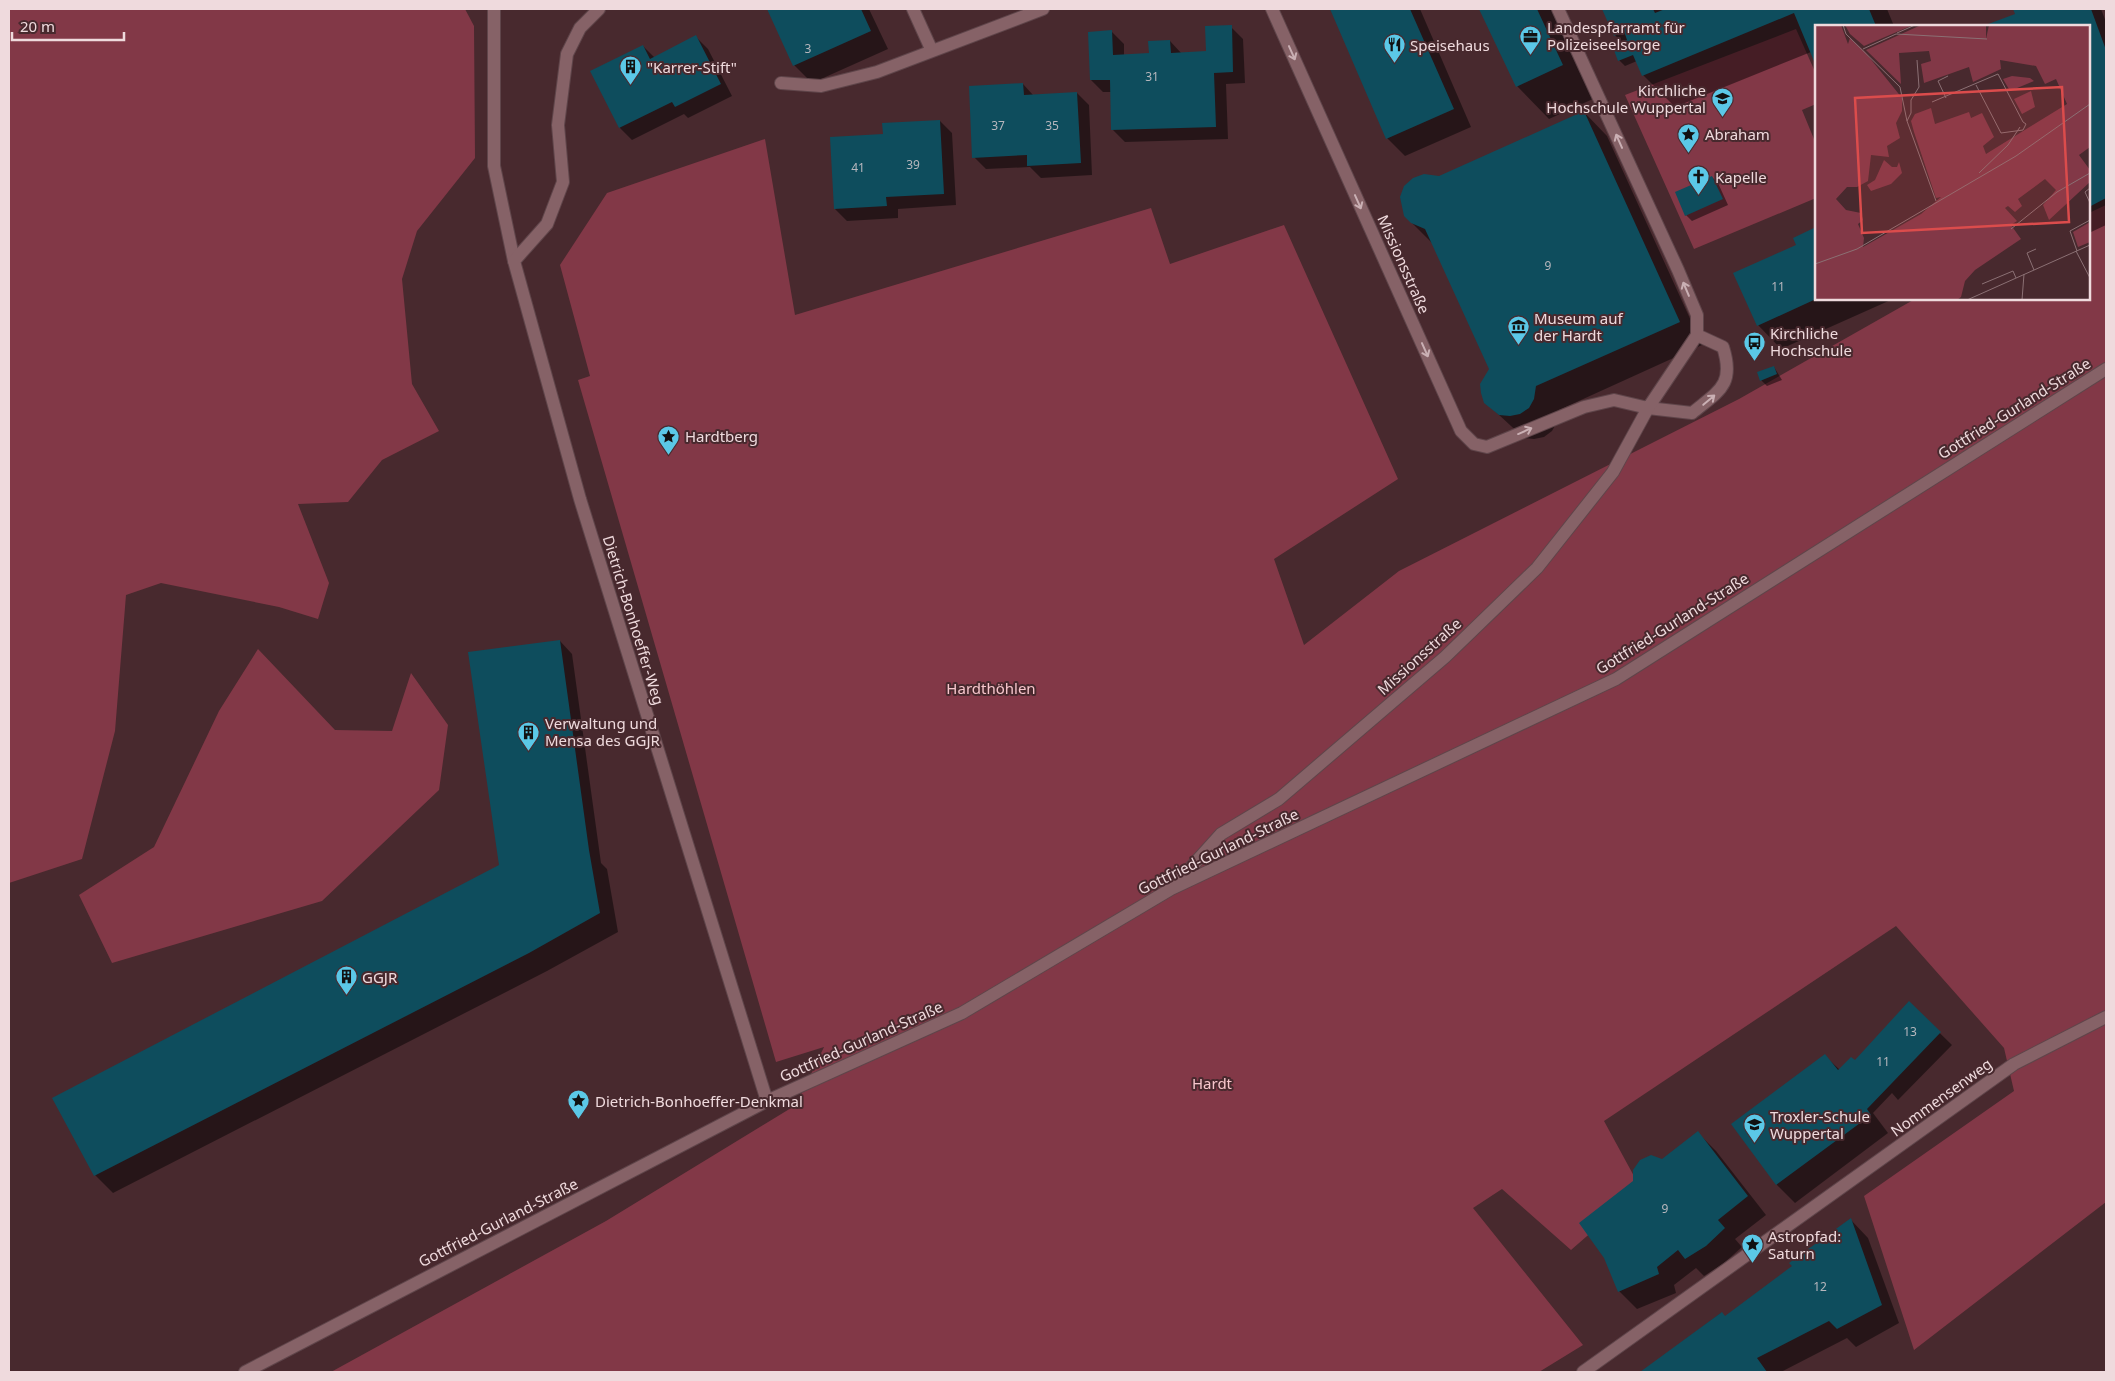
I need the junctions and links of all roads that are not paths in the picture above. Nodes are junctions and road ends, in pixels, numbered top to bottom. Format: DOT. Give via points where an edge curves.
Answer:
graph roads {
  1 [pos="494,9"];
  2 [pos="599,9"];
  3 [pos="913,9"];
  4 [pos="1043,9"];
  5 [pos="1272,9"];
  6 [pos="1558,9"];
  7 [pos="932,52"];
  8 [pos="781,83"];
  9 [pos="514,261"];
  10 [pos="1696,335"];
  11 [pos="2106,369"];
  12 [pos="1648,408"];
  13 [pos="1171,889"];
  14 [pos="2106,1017"];
  15 [pos="767,1101"];
  16 [pos="245,1372"];
  17 [pos="1582,1372"];
  1 -- 9 [label="street, Dietrich-Bonhoeffer-Weg" via="494,166"];
  2 -- 9 [label="street" via="580,28 567,54 558,125 563,182 547,224"];
  3 -- 7 [label="street"];
  4 -- 7 [label="street"];
  5 -- 12 [label="street, Missionsstraße, one-way" via="1467,439 1487,447 1584,407 1614,400"];
  10 -- 6 [label="street, one-way" via="1697,315 1678,270"];
  7 -- 8 [label="street" via="878,72 820,86"];
  9 -- 15 [label="street, Dietrich-Bonhoeffer-Weg" via="580,499"];
  10 -- 12 [label="street, Missionsstraße"];
  12 -- 10 [label="street, one-way" via="1692,413 1723,387 1728,362 1723,347"];
  11 -- 13 [label="street, Gottfried-Gurland-Straße" via="1616,678"];
  12 -- 13 [label="street, Missionsstraße" via="1613,472 1537,568 1445,657 1279,799 1221,834"];
  13 -- 15 [label="street, Gottfried-Gurland-Straße" via="962,1013"];
  14 -- 17 [label="street, Nommensenweg" via="2014,1064"];
  15 -- 16 [label="street, Gottfried-Gurland-Straße"];
}
